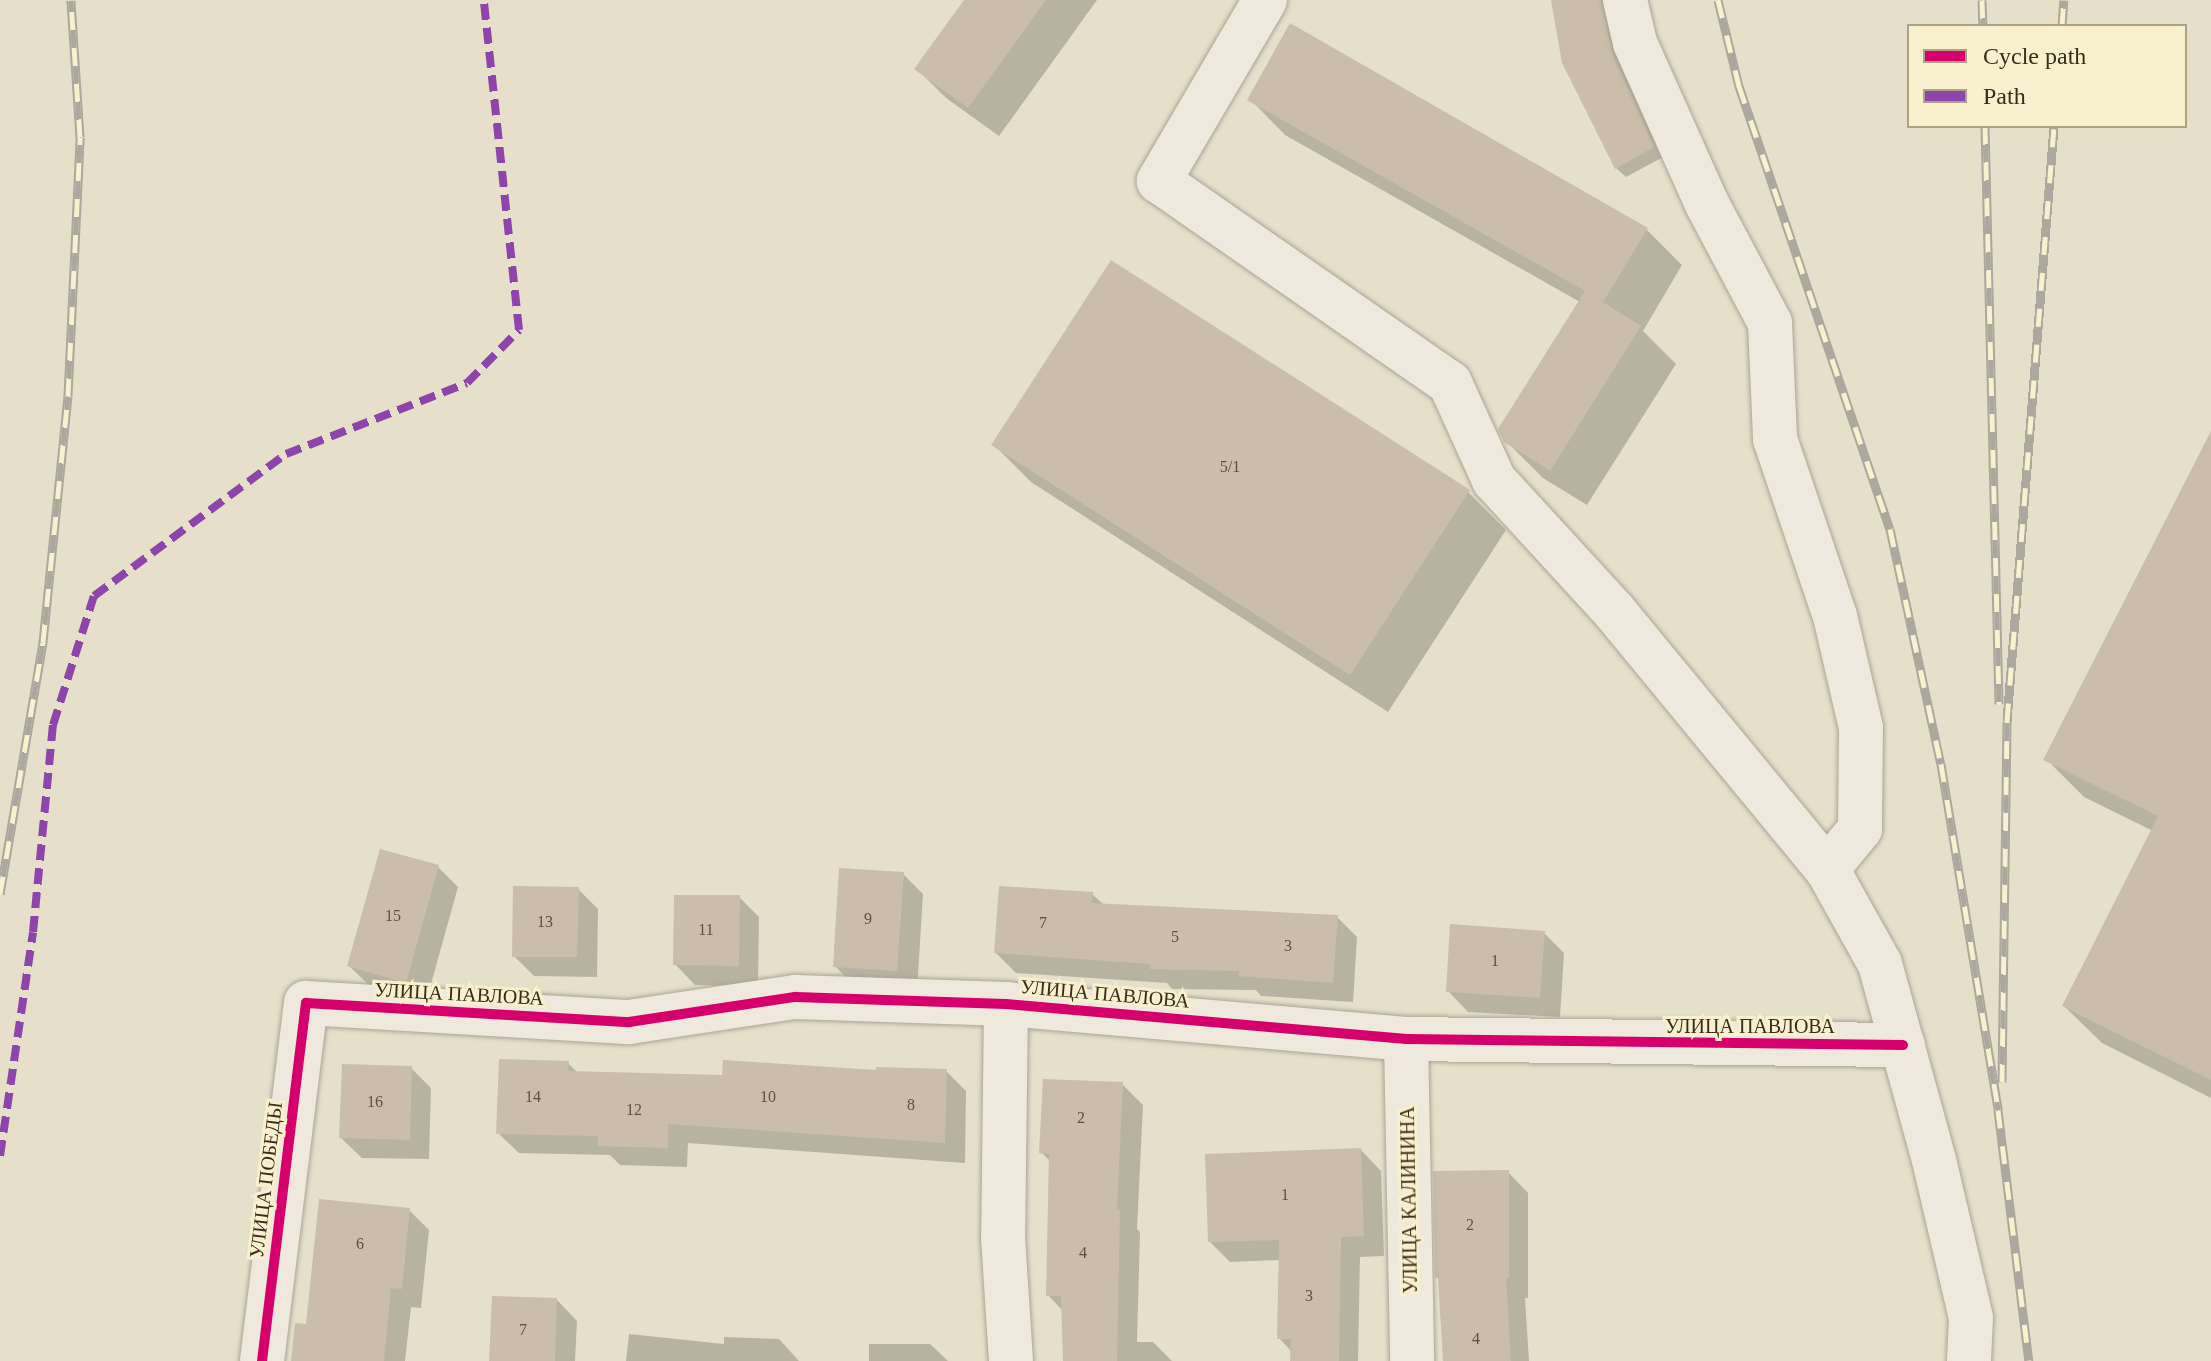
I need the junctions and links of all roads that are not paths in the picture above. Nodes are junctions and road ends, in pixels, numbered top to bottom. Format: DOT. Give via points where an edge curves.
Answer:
graph roads {
  1 [pos="1265,0"];
  2 [pos="1625,0"];
  3 [pos="1827,869"];
  4 [pos="306,1003"];
  5 [pos="1006,1004"];
  6 [pos="1406,1039"];
  7 [pos="1903,1045"];
  8 [pos="262,1361"];
  9 [pos="1011,1361"];
  10 [pos="1412,1361"];
  11 [pos="1969,1361"];
  1 -- 3 [label="street" via="1159,181 1450,383 1494,480 1614,611"];
  2 -- 3 [label="street" via="1635,43 1707,204 1770,323 1775,439 1835,616 1861,728 1860,829"];
  3 -- 7 [label="street" via="1880,964"];
  4 -- 5 [label="street, УЛИЦА ПАВЛОВА" via="629,1022 795,997"];
  4 -- 8 [label="street, УЛИЦА ПОБЕДЫ"];
  5 -- 6 [label="street, УЛИЦА ПАВЛОВА"];
  5 -- 9 [label="street" via="1003,1237"];
  6 -- 7 [label="street, УЛИЦА ПАВЛОВА"];
  6 -- 10 [label="street, УЛИЦА КАЛИНИНА"];
  7 -- 11 [label="street" via="1971,1318"];
}
